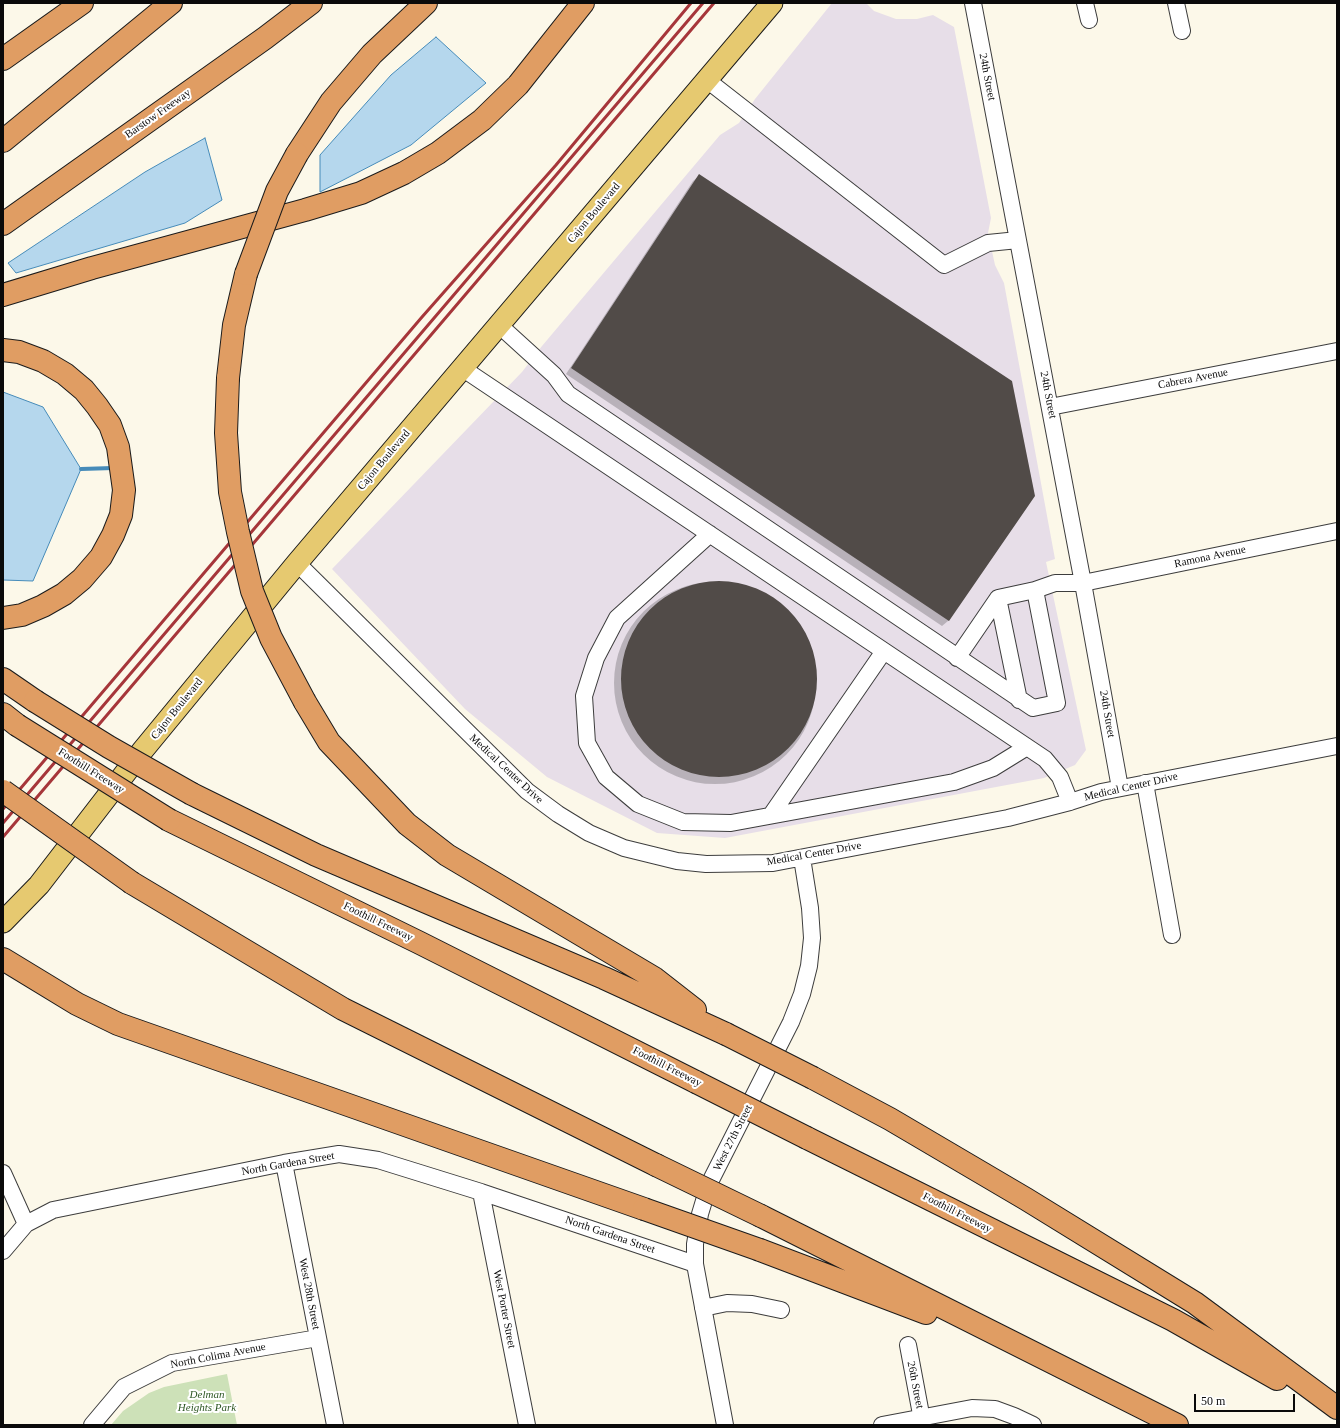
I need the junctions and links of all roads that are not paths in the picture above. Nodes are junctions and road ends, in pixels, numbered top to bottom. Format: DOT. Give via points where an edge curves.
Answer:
graph roads {
  1 [pos="82,3"];
  2 [pos="171,3"];
  3 [pos="311,3"];
  4 [pos="426,3"];
  5 [pos="583,3"];
  6 [pos="772,3"];
  7 [pos="973,3"];
  8 [pos="1085,3"];
  9 [pos="1176,3"];
  10 [pos="1089,20"];
  11 [pos="1182,32"];
  12 [pos="3,59"];
  13 [pos="707,80"];
  14 [pos="3,140"];
  15 [pos="3,224"];
  16 [pos="1018,240"];
  17 [pos="3,295"];
  18 [pos="499,325"];
  19 [pos="3,350"];
  20 [pos="1337,351"];
  21 [pos="462,368"];
  22 [pos="1050,407"];
  23 [pos="1337,531"];
  24 [pos="710,534"];
  25 [pos="297,563"];
  26 [pos="1083,583"];
  27 [pos="1035,590"];
  28 [pos="998,598"];
  29 [pos="3,618"];
  30 [pos="884,651"];
  31 [pos="957,658"];
  32 [pos="3,679"];
  33 [pos="1019,700"];
  34 [pos="10,720"];
  35 [pos="1337,746"];
  36 [pos="1027,747"];
  37 [pos="1145,783"];
  38 [pos="1120,788"];
  39 [pos="3,791"];
  40 [pos="1070,802"];
  41 [pos="3,804"];
  42 [pos="771,815"];
  43 [pos="802,858"];
  44 [pos="132,883"];
  45 [pos="3,922"];
  46 [pos="1172,935"];
  47 [pos="3,959"];
  48 [pos="726,1034"];
  49 [pos="284,1163"];
  50 [pos="3,1173"];
  51 [pos="481,1192"];
  52 [pos="26,1224"];
  53 [pos="3,1251"];
  54 [pos="695,1264"];
  55 [pos="703,1308"];
  56 [pos="781,1310"];
  57 [pos="318,1338"];
  58 [pos="908,1345"];
  59 [pos="1039,1356"];
  60 [pos="1337,1408"];
  61 [pos="1337,1412"];
  62 [pos="922,1421"];
  63 [pos="92,1425"];
  64 [pos="335,1425"];
  65 [pos="527,1425"];
  66 [pos="725,1425"];
  67 [pos="882,1425"];
  68 [pos="1033,1425"];
  69 [pos="1177,1425"];
  1 -- 12 [label="highway"];
  2 -- 14 [label="highway"];
  3 -- 15 [label="highway, Barstow Freeway"];
  4 -- 48 [label="highway, bridge" via="372,54 331,102 296,154 277,191 246,274 234,325 228,378 226,434 230,492 252,591 271,638 329,742 407,824 447,855 654,978"];
  5 -- 17 [label="highway" via="518,84 482,120 438,154 404,173 361,193 319,206"];
  6 -- 13 [label="main road, Cajon Boulevard"];
  7 -- 16 [label="street, 24th Street"];
  8 -- 10 [label="street"];
  9 -- 11 [label="street"];
  13 -- 16 [label="street" via="944,265 988,243"];
  13 -- 18 [label="main road, Cajon Boulevard"];
  16 -- 22 [label="street, 24th Street"];
  18 -- 21 [label="main road, Cajon Boulevard"];
  18 -- 31 [label="street" via="554,375 568,394"];
  19 -- 29 [label="highway" via="19,352 43,361 65,374 84,390 110,426 118,447 124,490 121,515 113,535 101,557 82,579 64,594 43,606"];
  20 -- 22 [label="street, Cabrera Avenue"];
  21 -- 24 [label="street"];
  21 -- 25 [label="main road, Cajon Boulevard"];
  22 -- 26 [label="street, 24th Street"];
  23 -- 26 [label="street, Ramona Avenue"];
  24 -- 30 [label="street"];
  24 -- 42 [label="street" via="617,618 596,658 584,696 587,743 606,777 638,804 683,822 730,823"];
  25 -- 43 [label="street, Medical Center Drive" via="527,791 589,833 624,848 677,861 740,865"];
  25 -- 45 [label="main road, Cajon Boulevard" via="142,750 39,885"];
  26 -- 27 [label="street, Ramona Avenue" via="1055,583"];
  26 -- 38 [label="street, 24th Street"];
  27 -- 28 [label="street, Ramona Avenue"];
  27 -- 33 [label="street" via="1057,703 1033,708"];
  28 -- 31 [label="street"];
  28 -- 33 [label="street"];
  30 -- 36 [label="street"];
  30 -- 42 [label="street"];
  31 -- 33 [label="street"];
  32 -- 48 [label="highway, bridge" via="110,747 192,794 316,855 604,978"];
  34 -- 61 [label="highway, Foothill Freeway, bridge" via="169,820 1173,1320"];
  35 -- 37 [label="street, Medical Center Drive"];
  36 -- 40 [label="street" via="1045,759 1060,777"];
  36 -- 42 [label="street" via="993,768 954,782"];
  37 -- 38 [label="street, Medical Center Drive"];
  37 -- 46 [label="street"];
  38 -- 40 [label="street, Medical Center Drive"];
  39 -- 44 [label="highway, bridge"];
  40 -- 43 [label="street, Medical Center Drive" via="1008,818"];
  41 -- 44 [label="highway, bridge"];
  43 -- 54 [label="street, West 27th Street" via="812,938 802,994 791,1022 709,1184 700,1214"];
  44 -- 59 [label="highway, bridge" via="343,1009"];
  47 -- 59 [label="highway, bridge" via="84,1008 118,1024 760,1250"];
  48 -- 60 [label="highway, bridge" via="890,1119 1026,1199 1194,1303"];
  49 -- 51 [label="street, North Gardena Street" via="339,1154 378,1160"];
  49 -- 52 [label="street, North Gardena Street" via="53,1210"];
  49 -- 57 [label="street, West 28th Street"];
  50 -- 52 [label="street"];
  51 -- 54 [label="street, North Gardena Street"];
  51 -- 65 [label="street, West Porter Street"];
  52 -- 53 [label="street, North Gardena Street"];
  54 -- 55 [label="street, West 27th Street"];
  55 -- 56 [label="street" via="727,1303 752,1304"];
  55 -- 66 [label="street, West 27th Street"];
  57 -- 63 [label="street, North Colima Avenue" via="172,1363 124,1387"];
  57 -- 64 [label="street, West 28th Street"];
  58 -- 62 [label="street, 26th Street"];
  59 -- 69 [label="highway"];
  62 -- 67 [label="street"];
  62 -- 68 [label="street" via="972,1408 995,1409"];
}
